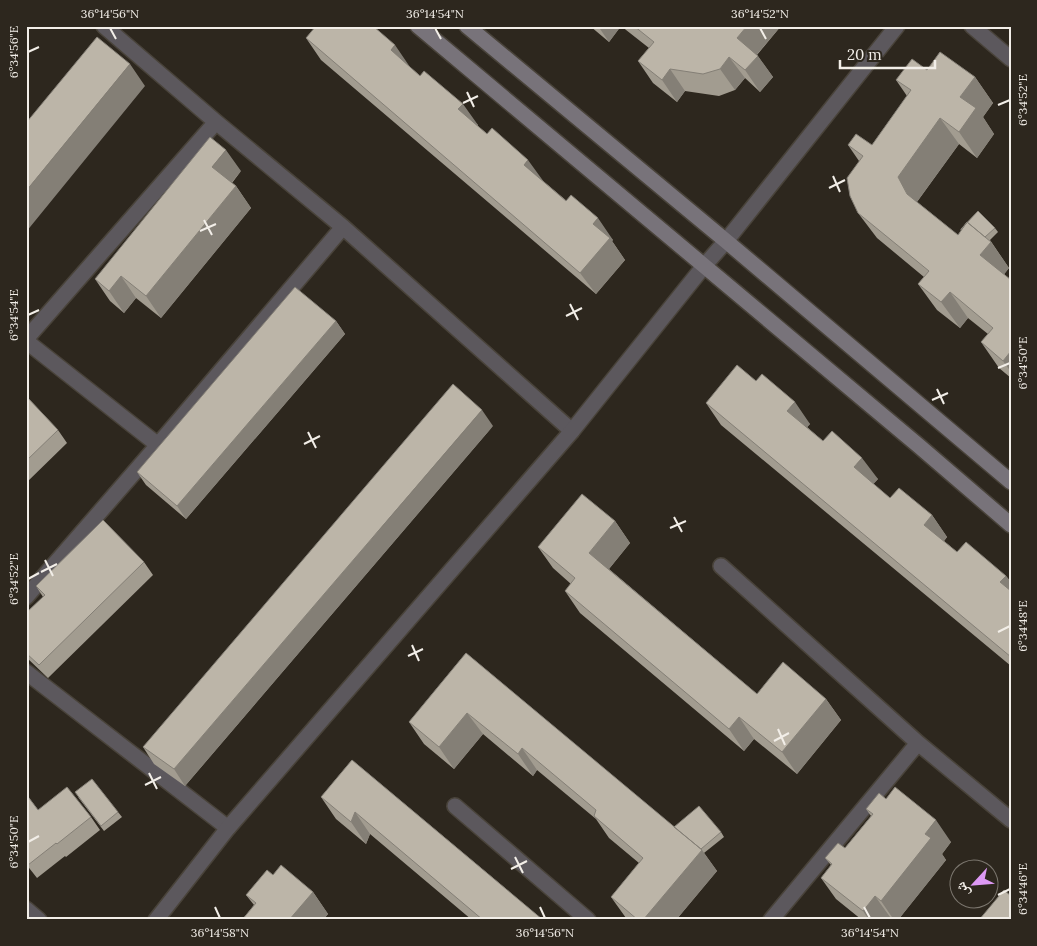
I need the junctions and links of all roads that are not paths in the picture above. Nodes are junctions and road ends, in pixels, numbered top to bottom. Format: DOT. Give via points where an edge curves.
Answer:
graph roads {
  1 [pos="104,26"];
  2 [pos="418,26"];
  3 [pos="467,26"];
  4 [pos="897,26"];
  5 [pos="972,26"];
  6 [pos="1011,59"];
  7 [pos="216,122"];
  8 [pos="343,227"];
  9 [pos="726,241"];
  10 [pos="704,266"];
  11 [pos="26,340"];
  12 [pos="572,431"];
  13 [pos="158,445"];
  14 [pos="1011,482"];
  15 [pos="1011,525"];
  16 [pos="721,566"];
  17 [pos="26,598"];
  18 [pos="26,672"];
  19 [pos="918,743"];
  20 [pos="454,806"];
  21 [pos="1011,820"];
  22 [pos="228,828"];
  23 [pos="26,909"];
  24 [pos="39,920"];
  25 [pos="156,920"];
  26 [pos="588,920"];
  27 [pos="771,920"];
  1 -- 7 [label="street"];
  2 -- 10 [label="main road"];
  3 -- 9 [label="main road"];
  4 -- 9 [label="street"];
  5 -- 6 [label="street"];
  7 -- 8 [label="street"];
  7 -- 11 [label="street"];
  8 -- 12 [label="street"];
  8 -- 13 [label="street"];
  9 -- 10 [label="street"];
  9 -- 14 [label="main road"];
  10 -- 12 [label="street"];
  10 -- 15 [label="main road"];
  11 -- 13 [label="street"];
  12 -- 22 [label="street"];
  13 -- 17 [label="street"];
  16 -- 19 [label="street"];
  18 -- 22 [label="street"];
  19 -- 21 [label="street"];
  19 -- 27 [label="street"];
  20 -- 26 [label="street"];
  22 -- 25 [label="street"];
  23 -- 24 [label="street"];
}
